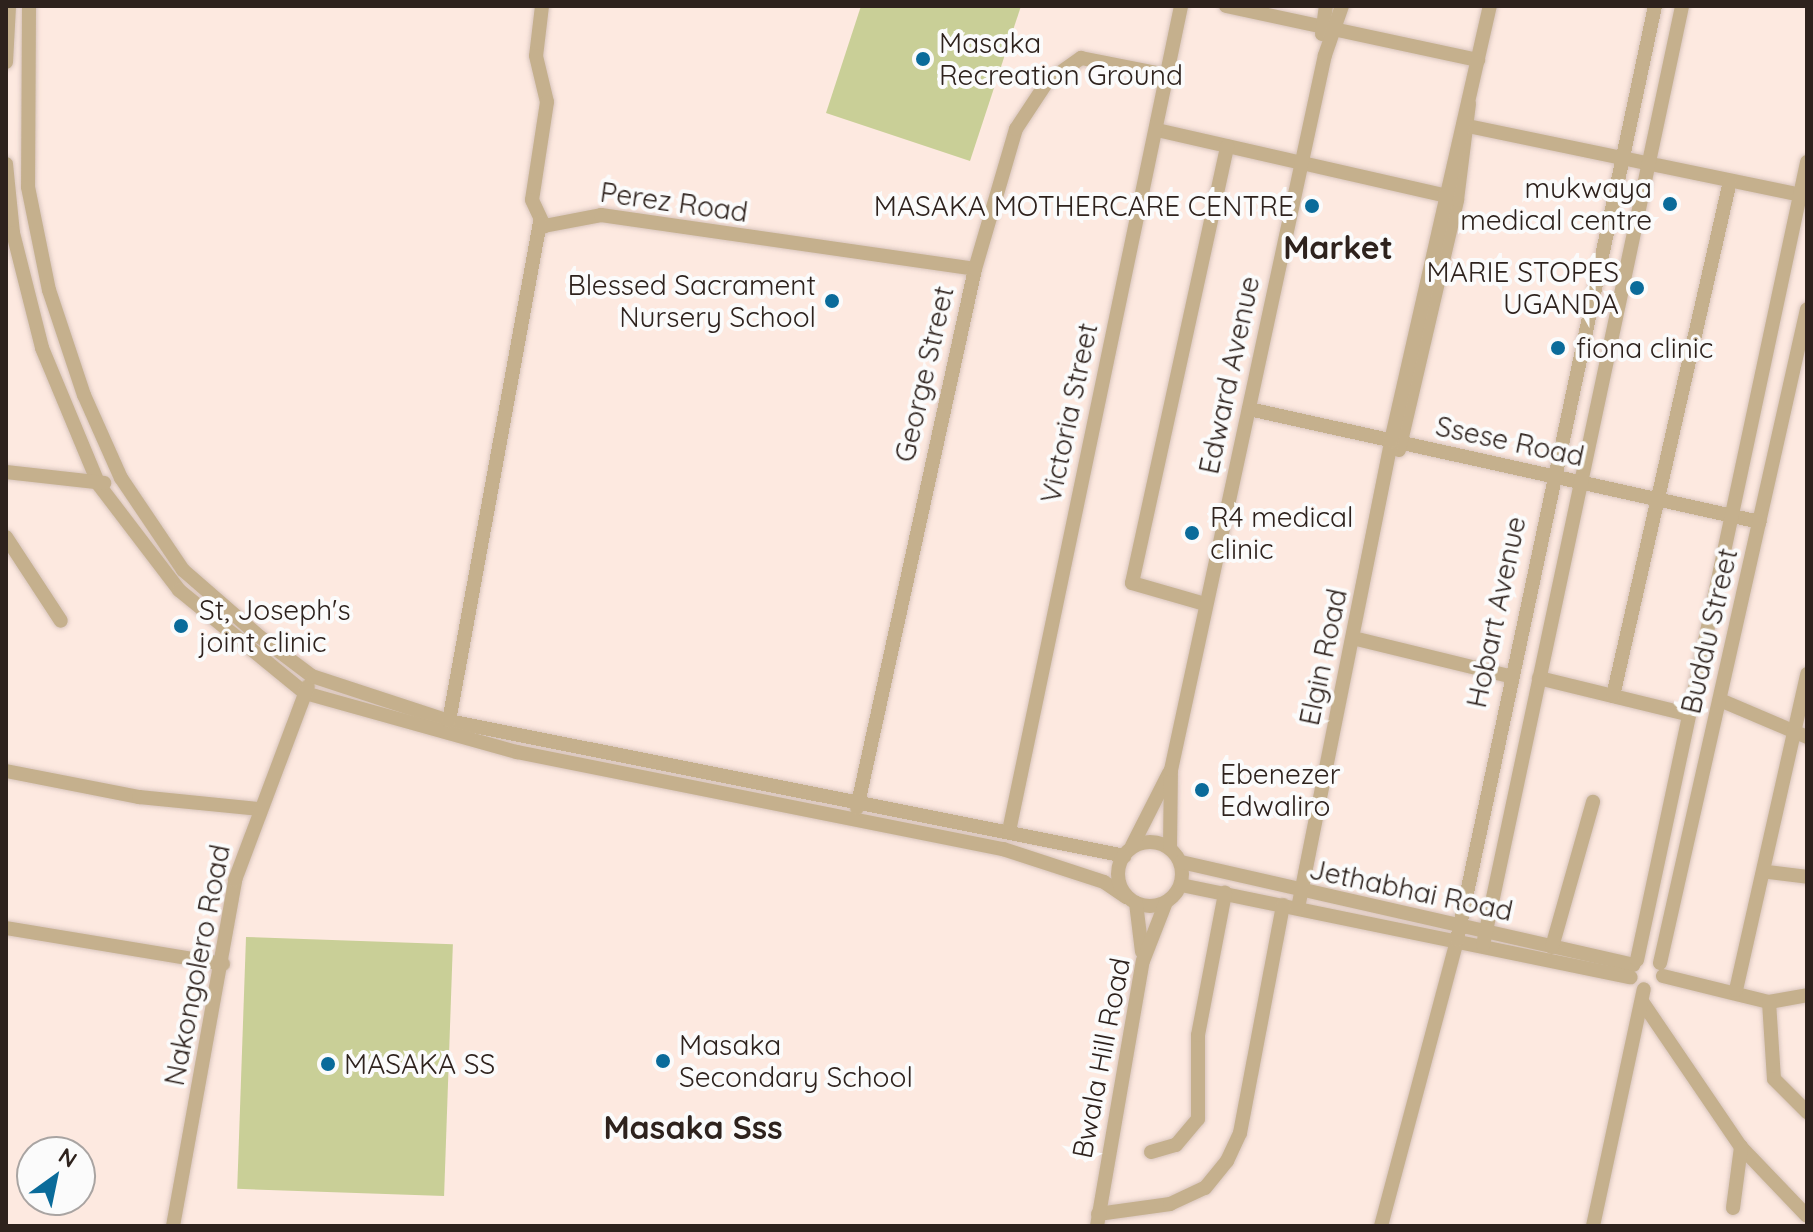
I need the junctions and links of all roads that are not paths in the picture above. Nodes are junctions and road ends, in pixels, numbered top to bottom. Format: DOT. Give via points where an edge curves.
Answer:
graph roads {
  1 [pos="9,6"];
  2 [pos="29,6"];
  3 [pos="542,6"];
  4 [pos="1181,6"];
  5 [pos="1226,6"];
  6 [pos="1326,6"];
  7 [pos="1342,6"];
  8 [pos="1490,6"];
  9 [pos="1655,6"];
  10 [pos="1682,6"];
  11 [pos="1321,25"];
  12 [pos="1337,29"];
  13 [pos="1325,55"];
  14 [pos="1478,60"];
  15 [pos="6,62"];
  16 [pos="1167,75"];
  17 [pos="6,97"];
  18 [pos="23,100"];
  19 [pos="1465,126"];
  20 [pos="1157,130"];
  21 [pos="1227,146"];
  22 [pos="1623,157"];
  23 [pos="1807,162"];
  24 [pos="1647,163"];
  25 [pos="6,164"];
  26 [pos="1302,164"];
  27 [pos="1730,181"];
  28 [pos="6,186"];
  29 [pos="28,187"];
  30 [pos="1447,196"];
  31 [pos="1804,196"];
  32 [pos="540,222"];
  33 [pos="975,269"];
  34 [pos="1807,309"];
  35 [pos="1249,409"];
  36 [pos="1397,442"];
  37 [pos="6,472"];
  38 [pos="1551,477"];
  39 [pos="121,478"];
  40 [pos="1579,482"];
  41 [pos="99,485"];
  42 [pos="1658,500"];
  43 [pos="1729,515"];
  44 [pos="1760,522"];
  45 [pos="8,544"];
  46 [pos="1205,604"];
  47 [pos="61,621"];
  48 [pos="1353,638"];
  49 [pos="1807,674"];
  50 [pos="312,676"];
  51 [pos="1509,676"];
  52 [pos="1539,678"];
  53 [pos="305,693"];
  54 [pos="1613,696"];
  55 [pos="1720,700"];
  56 [pos="1687,714"];
  57 [pos="449,721"];
  58 [pos="1801,737"];
  59 [pos="1171,770"];
  60 [pos="6,771"];
  61 [pos="858,799"];
  62 [pos="1593,802"];
  63 [pos="260,809"];
  64 [pos="855,816"];
  65 [pos="1009,831"];
  66 [pos="1170,848"];
  67 [pos="1129,851"];
  68 [pos="1181,862"];
  69 [pos="1768,872"];
  70 [pos="1807,877"];
  71 [pos="1181,885"];
  72 [pos="1225,893"];
  73 [pos="1131,900"];
  74 [pos="1166,902"];
  75 [pos="1294,902"];
  76 [pos="6,928"];
  77 [pos="1459,934"];
  78 [pos="1484,939"];
  79 [pos="1552,947"];
  80 [pos="1143,961"];
  81 [pos="223,964"];
  82 [pos="1633,967"];
  83 [pos="1661,970"];
  84 [pos="1736,990"];
  85 [pos="1807,995"];
  86 [pos="1644,996"];
  87 [pos="1769,1002"];
  88 [pos="1807,1112"];
  89 [pos="1741,1147"];
  90 [pos="1151,1152"];
  91 [pos="1733,1208"];
  92 [pos="1807,1216"];
  93 [pos="1098,1220"];
  94 [pos="173,1226"];
  95 [pos="1381,1226"];
  96 [pos="1593,1226"];
  1 -- 15 [label="street"];
  2 -- 18 [label="street"];
  3 -- 32 [label="street" via="536,56 547,102 532,200"];
  4 -- 16 [label="street, Victoria Street"];
  5 -- 11 [label="street"];
  6 -- 11 [label="street, Edward Avenue"];
  7 -- 12 [label="street, Edward Avenue"];
  8 -- 14 [label="street, Elgin Road"];
  9 -- 22 [label="street, Hobart Avenue"];
  10 -- 24 [label="street, Hobart Avenue"];
  11 -- 12 [label="street"];
  11 -- 13 [label="street, Edward Avenue"];
  12 -- 13 [label="street, Edward Avenue"];
  12 -- 14 [label="street"];
  13 -- 26 [label="street, Edward Avenue"];
  14 -- 19 [label="street, Elgin Road"];
  16 -- 20 [label="street, Victoria Street"];
  16 -- 33 [label="street, George Street" via="1081,58 1047,82 1016,129"];
  17 -- 18 [label="street"];
  18 -- 29 [label="street"];
  19 -- 22 [label="street"];
  19 -- 30 [label="street, Elgin Road"];
  19 -- 36 [label="street, Elgin Road"];
  20 -- 21 [label="street"];
  20 -- 65 [label="street, Victoria Street"];
  21 -- 26 [label="street"];
  21 -- 46 [label="street" via="1132,583"];
  22 -- 24 [label="street"];
  22 -- 38 [label="street, Hobart Avenue"];
  23 -- 31 [label="street"];
  24 -- 27 [label="street"];
  24 -- 40 [label="street, Hobart Avenue"];
  25 -- 28 [label="street"];
  26 -- 30 [label="street"];
  26 -- 35 [label="street, Edward Avenue"];
  27 -- 31 [label="street"];
  27 -- 42 [label="street"];
  28 -- 29 [label="street"];
  28 -- 41 [label="street" via="42,348"];
  29 -- 39 [label="street" via="49,290"];
  30 -- 36 [label="street, Elgin Road"];
  31 -- 43 [label="street"];
  32 -- 33 [label="street, Perez Road" via="550,227 601,215"];
  32 -- 57 [label="street"];
  33 -- 61 [label="street, George Street"];
  34 -- 44 [label="street, Buddu Street"];
  35 -- 36 [label="street, Ssese Road"];
  35 -- 46 [label="street, Edward Avenue"];
  36 -- 38 [label="street, Ssese Road"];
  36 -- 48 [label="street, Elgin Road"];
  37 -- 41 [label="street"];
  38 -- 40 [label="street, Ssese Road"];
  38 -- 51 [label="street, Hobart Avenue"];
  39 -- 41 [label="street"];
  39 -- 50 [label="street" via="183,570"];
  40 -- 42 [label="street, Ssese Road"];
  40 -- 52 [label="street, Hobart Avenue"];
  41 -- 53 [label="street" via="179,590"];
  42 -- 43 [label="street, Ssese Road"];
  42 -- 54 [label="street"];
  43 -- 44 [label="street, Ssese Road"];
  43 -- 56 [label="street"];
  44 -- 55 [label="street, Buddu Street"];
  45 -- 47 [label="street"];
  46 -- 59 [label="street, Edward Avenue"];
  48 -- 51 [label="street"];
  48 -- 75 [label="street, Elgin Road"];
  49 -- 58 [label="street"];
  50 -- 53 [label="street, Nakongolero Road"];
  50 -- 57 [label="street"];
  51 -- 77 [label="street, Hobart Avenue"];
  52 -- 54 [label="street"];
  52 -- 78 [label="street, Hobart Avenue"];
  53 -- 63 [label="street, Nakongolero Road"];
  53 -- 64 [label="street" via="517,752"];
  54 -- 56 [label="street"];
  55 -- 58 [label="street"];
  55 -- 83 [label="street, Buddu Street"];
  56 -- 82 [label="street"];
  57 -- 61 [label="street"];
  58 -- 69 [label="street"];
  59 -- 66 [label="street, Edward Avenue"];
  59 -- 67 [label="street"];
  60 -- 63 [label="street"];
  61 -- 64 [label="street, George Street"];
  61 -- 65 [label="street"];
  62 -- 79 [label="street"];
  63 -- 81 [label="street, Nakongolero Road" via="235,880"];
  64 -- 73 [label="street" via="1003,849 1104,882"];
  65 -- 67 [label="street"];
  66 -- 67 [label="street" via="1152,841"];
  66 -- 68 [label="street"];
  67 -- 73 [label="street" via="1117,875"];
  68 -- 71 [label="street"];
  68 -- 75 [label="street, Jethabhai Road"];
  69 -- 70 [label="street"];
  69 -- 84 [label="street"];
  71 -- 72 [label="street, Jethabhai Road"];
  71 -- 74 [label="street"];
  72 -- 75 [label="street, Jethabhai Road"];
  72 -- 90 [label="street" via="1198,1035 1198,1119 1176,1145"];
  73 -- 74 [label="street"];
  73 -- 80 [label="street"];
  74 -- 80 [label="street, Bwala Hill Road"];
  75 -- 77 [label="street, Jethabhai Road"];
  75 -- 93 [label="street, Elgin Road" via="1240,1133 1227,1161 1205,1188 1170,1204"];
  76 -- 81 [label="street"];
  77 -- 78 [label="street, Jethabhai Road"];
  77 -- 95 [label="street, Hobart Avenue"];
  78 -- 79 [label="street, Jethabhai Road"];
  78 -- 82 [label="street, Jethabhai Road"];
  79 -- 82 [label="street, Jethabhai Road"];
  80 -- 93 [label="street, Bwala Hill Road"];
  81 -- 94 [label="street, Nakongolero Road"];
  82 -- 83 [label="street"];
  82 -- 86 [label="street"];
  83 -- 84 [label="street"];
  83 -- 86 [label="street"];
  84 -- 87 [label="street"];
  85 -- 87 [label="street"];
  86 -- 89 [label="street"];
  86 -- 96 [label="street"];
  87 -- 88 [label="street" via="1774,1079"];
  89 -- 91 [label="street"];
  89 -- 92 [label="street"];
}
